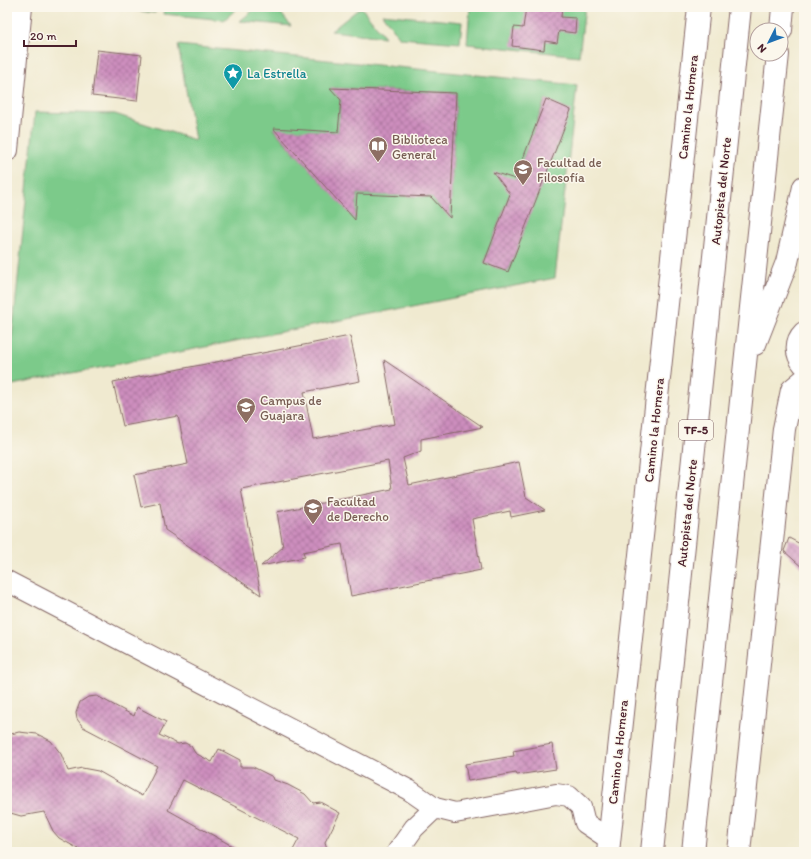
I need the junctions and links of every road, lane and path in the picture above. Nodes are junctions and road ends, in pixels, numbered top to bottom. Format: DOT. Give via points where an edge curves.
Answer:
graph roads {
  1 [pos="21,7"];
  2 [pos="699,7"];
  3 [pos="740,7"];
  4 [pos="783,7"];
  5 [pos="782,22"];
  6 [pos="777,62"];
  7 [pos="7,150"];
  8 [pos="804,187"];
  9 [pos="804,333"];
  10 [pos="804,364"];
  11 [pos="744,371"];
  12 [pos="804,380"];
  13 [pos="7,581"];
  14 [pos="435,808"];
  15 [pos="608,846"];
  16 [pos="398,852"];
  17 [pos="652,852"];
  18 [pos="693,852"];
  19 [pos="739,852"];
  1 -- 7 [label="main road"];
  2 -- 15 [label="main road, Camino la Hornera"];
  3 -- 17 [label="main road, Autopista del Norte / TF-5"];
  4 -- 5 [label="main road"];
  6 -- 11 [label="main road"];
  8 -- 11 [label="main road" via="786,262"];
  9 -- 10 [label="main road" via="797,348"];
  11 -- 18 [label="main road"];
  12 -- 19 [label="main road" via="792,390 784,430"];
  13 -- 14 [label="street" via="409,790"];
  14 -- 15 [label="street" via="455,813 556,794 569,796 581,807 586,823"];
  14 -- 16 [label="street" via="414,828"];
}
